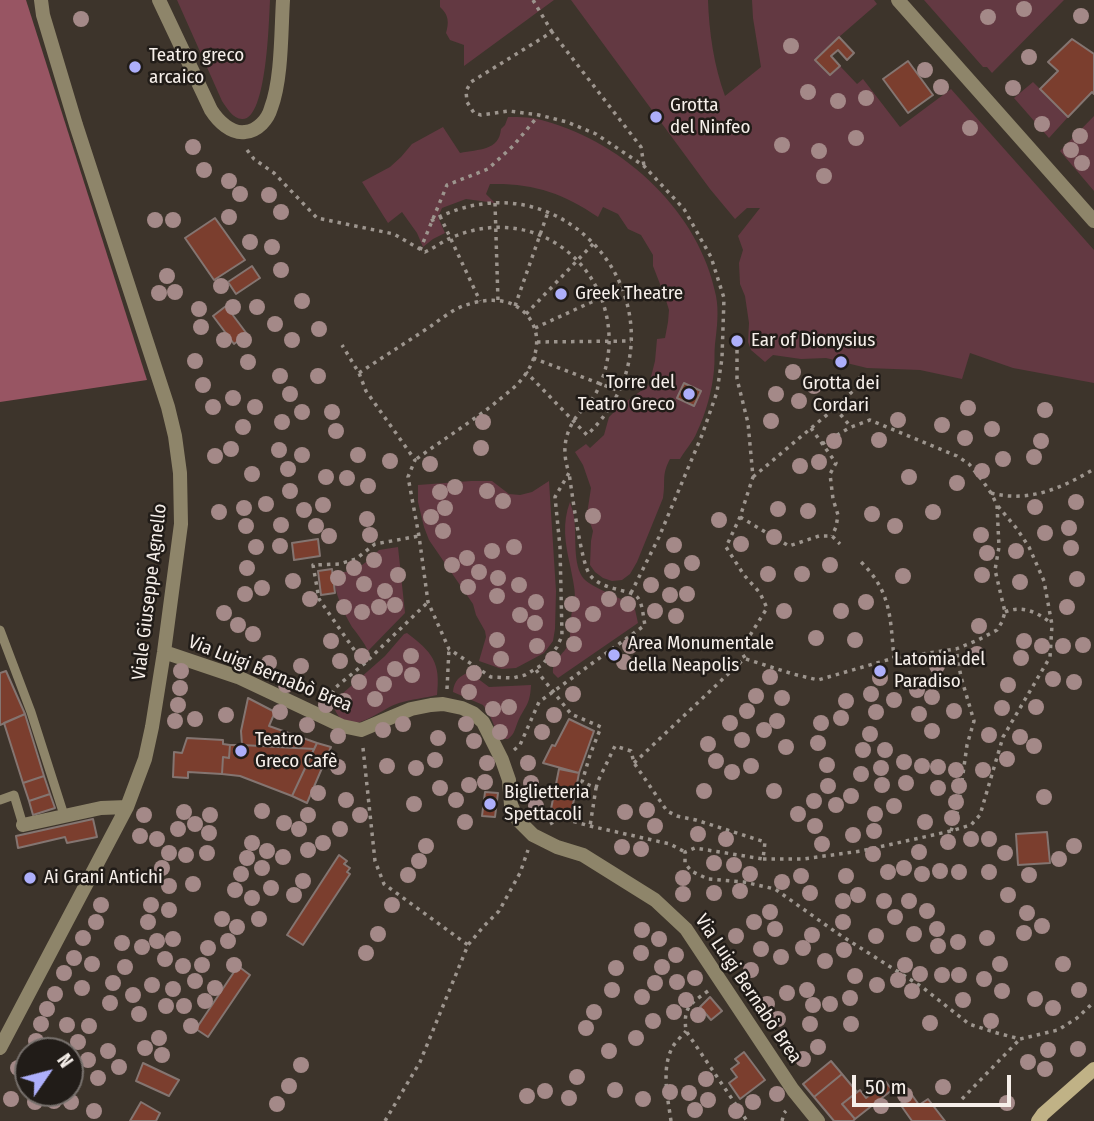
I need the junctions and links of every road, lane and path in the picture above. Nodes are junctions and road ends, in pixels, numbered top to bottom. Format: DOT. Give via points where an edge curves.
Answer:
graph roads {
  1 [pos="41,0"];
  2 [pos="159,0"];
  3 [pos="283,0"];
  4 [pos="533,0"];
  5 [pos="898,0"];
  6 [pos="552,32"];
  7 [pos="539,115"];
  8 [pos="243,133"];
  9 [pos="643,166"];
  10 [pos="495,203"];
  11 [pos="548,212"];
  12 [pos="440,216"];
  13 [pos="431,221"];
  14 [pos="1094,221"];
  15 [pos="496,227"];
  16 [pos="539,235"];
  17 [pos="450,238"];
  18 [pos="594,243"];
  19 [pos="420,250"];
  20 [pos="578,260"];
  21 [pos="622,288"];
  22 [pos="602,297"];
  23 [pos="498,301"];
  24 [pos="480,302"];
  25 [pos="515,306"];
  26 [pos="526,314"];
  27 [pos="535,328"];
  28 [pos="610,341"];
  29 [pos="631,341"];
  30 [pos="737,341"];
  31 [pos="537,342"];
  32 [pos="342,345"];
  33 [pos="533,358"];
  34 [pos="526,372"];
  35 [pos="359,373"];
  36 [pos="861,374"];
  37 [pos="600,383"];
  38 [pos="619,390"];
  39 [pos="835,408"];
  40 [pos="573,421"];
  41 [pos="850,427"];
  42 [pos="811,428"];
  43 [pos="822,444"];
  44 [pos="415,460"];
  45 [pos="1094,469"];
  46 [pos="569,473"];
  47 [pos="753,477"];
  48 [pos="991,493"];
  49 [pos="997,505"];
  50 [pos="740,517"];
  51 [pos="832,536"];
  52 [pos="419,537"];
  53 [pos="841,544"];
  54 [pos="860,562"];
  55 [pos="631,593"];
  56 [pos="428,602"];
  57 [pos="1005,612"];
  58 [pos="1052,625"];
  59 [pos="0,630"];
  60 [pos="449,649"];
  61 [pos="956,649"];
  62 [pos="164,652"];
  63 [pos="745,658"];
  64 [pos="894,658"];
  65 [pos="364,664"];
  66 [pos="536,670"];
  67 [pos="553,690"];
  68 [pos="443,705"];
  69 [pos="318,715"];
  70 [pos="361,730"];
  71 [pos="502,760"];
  72 [pos="634,763"];
  73 [pos="596,788"];
  74 [pos="0,800"];
  75 [pos="127,807"];
  76 [pos="64,815"];
  77 [pos="23,825"];
  78 [pos="590,826"];
  79 [pos="951,831"];
  80 [pos="763,859"];
  81 [pos="720,981"];
  82 [pos="1094,1002"];
  83 [pos="686,1031"];
  84 [pos="1020,1039"];
  85 [pos="0,1048"];
  86 [pos="1094,1069"];
  87 [pos="962,1099"];
  88 [pos="788,1109"];
  89 [pos="385,1121"];
  90 [pos="671,1121"];
  91 [pos="747,1121"];
  92 [pos="782,1121"];
  93 [pos="818,1121"];
  94 [pos="1038,1121"];
  1 -- 62 [label="street, Viale Giuseppe Agnello" via="174,436 181,524"];
  2 -- 8 [label="street" via="211,110 219,122"];
  3 -- 8 [label="street" via="271,109 256,129"];
  4 -- 6 [label="path"];
  5 -- 14 [label="street"];
  6 -- 7 [label="path" via="471,82 466,91 474,113"];
  6 -- 9 [label="path" via="640,147"];
  7 -- 9 [label="path" via="596,134"];
  7 -- 13 [label="path" via="488,169 447,185"];
  8 -- 19 [label="path" via="247,152 317,218 394,234"];
  9 -- 55 [label="path" via="684,209 711,257 724,298 717,392 659,537"];
  10 -- 11 [label="path"];
  10 -- 12 [label="path" via="467,206"];
  10 -- 15 [label="path"];
  11 -- 16 [label="path"];
  11 -- 18 [label="path"];
  12 -- 13 [label="path"];
  12 -- 17 [label="path"];
  13 -- 19 [label="path"];
  15 -- 16 [label="path"];
  15 -- 17 [label="path"];
  15 -- 23 [label="path"];
  16 -- 20 [label="path"];
  16 -- 25 [label="path"];
  17 -- 19 [label="path" via="425,252"];
  17 -- 24 [label="path"];
  18 -- 20 [label="path"];
  18 -- 21 [label="path"];
  20 -- 22 [label="path"];
  20 -- 26 [label="path"];
  21 -- 22 [label="path"];
  21 -- 29 [label="path"];
  22 -- 27 [label="path"];
  22 -- 28 [label="path"];
  23 -- 24 [label="path"];
  23 -- 25 [label="path"];
  24 -- 35 [label="path" via="460,307"];
  25 -- 26 [label="path"];
  26 -- 27 [label="path"];
  27 -- 31 [label="path"];
  28 -- 29 [label="path"];
  28 -- 31 [label="path"];
  28 -- 37 [label="path"];
  29 -- 38 [label="path"];
  30 -- 47 [label="path" via="737,379 748,423"];
  31 -- 33 [label="path"];
  32 -- 35 [label="path"];
  33 -- 34 [label="path"];
  33 -- 37 [label="path"];
  34 -- 40 [label="path"];
  34 -- 44 [label="path" via="482,413"];
  35 -- 44 [label="path" via="366,391"];
  36 -- 39 [label="path" via="855,389"];
  37 -- 38 [label="path"];
  37 -- 40 [label="path"];
  38 -- 40 [label="path" via="586,435"];
  39 -- 41 [label="path"];
  39 -- 42 [label="path"];
  40 -- 46 [label="path" via="564,449"];
  41 -- 43 [label="path"];
  41 -- 48 [label="path" via="870,420 957,456"];
  42 -- 43 [label="path"];
  42 -- 47 [label="path"];
  43 -- 51 [label="path" via="836,463 830,474 838,515"];
  44 -- 52 [label="path" via="408,477"];
  45 -- 48 [label="path" via="1057,489 1007,497"];
  46 -- 55 [label="path" via="589,575 613,590"];
  46 -- 66 [label="path" via="555,497 562,636"];
  47 -- 50 [label="path"];
  48 -- 49 [label="path"];
  49 -- 57 [label="path" via="995,570"];
  49 -- 58 [label="path" via="1029,547 1044,581"];
  50 -- 51 [label="path" via="789,545"];
  50 -- 63 [label="path" via="726,547 768,608 744,645 741,653"];
  51 -- 53 [label="path"];
  52 -- 56 [label="path"];
  52 -- 65 [label="path" via="374,544 356,559 339,564 313,565 319,599"];
  54 -- 64 [label="path" via="889,606"];
  55 -- 67 [label="path" via="639,599 645,625"];
  56 -- 60 [label="path"];
  56 -- 65 [label="path"];
  57 -- 58 [label="path" via="1015,608 1038,612"];
  57 -- 61 [label="path" via="997,630"];
  58 -- 79 [label="path" via="1050,657 1003,737 980,815 971,825"];
  59 -- 76 [label="lane"];
  60 -- 66 [label="path" via="491,677 513,678"];
  60 -- 68 [label="path"];
  61 -- 64 [label="path"];
  61 -- 79 [label="path" via="974,721"];
  62 -- 69 [label="street, Via Luigi Bernabò Brea" via="238,677"];
  62 -- 75 [label="street, Viale Giuseppe Agnello" via="145,760"];
  63 -- 64 [label="path" via="818,680"];
  63 -- 72 [label="path"];
  65 -- 69 [label="path" via="336,687"];
  66 -- 67 [label="path"];
  67 -- 71 [label="path" via="539,702 520,745"];
  67 -- 73 [label="path" via="571,714 601,727 582,782"];
  68 -- 70 [label="street, Via Luigi Bernabò Brea" via="411,709"];
  68 -- 71 [label="street, Via Luigi Bernabò Brea" via="462,708 483,722"];
  69 -- 70 [label="street, Via Luigi Bernabò Brea"];
  70 -- 89 [label="path" via="375,861 384,884 468,945 420,1062"];
  71 -- 81 [label="street, Via Luigi Bernabò Brea" via="518,820 533,835 583,855 655,900 686,929"];
  72 -- 73 [label="path" via="631,751 615,746"];
  72 -- 80 [label="path" via="667,811 765,842"];
  73 -- 78 [label="path"];
  74 -- 77 [label="lane" via="14,796"];
  75 -- 76 [label="street"];
  75 -- 85 [label="street, Viale Giuseppe Agnello"];
  76 -- 77 [label="street"];
  79 -- 80 [label="path" via="838,855"];
  80 -- 84 [label="path" via="695,848 685,852 691,871 708,879 775,889 922,987 969,1024"];
  81 -- 83 [label="path" via="690,1005 684,1018"];
  81 -- 93 [label="street, Via Luigi Bernabò Brea"];
  82 -- 84 [label="path" via="1058,1030"];
  83 -- 90 [label="path" via="671,1049 666,1069"];
  83 -- 91 [label="path"];
  84 -- 87 [label="path"];
  86 -- 94 [label="main road"];
  88 -- 92 [label="path"];
}
